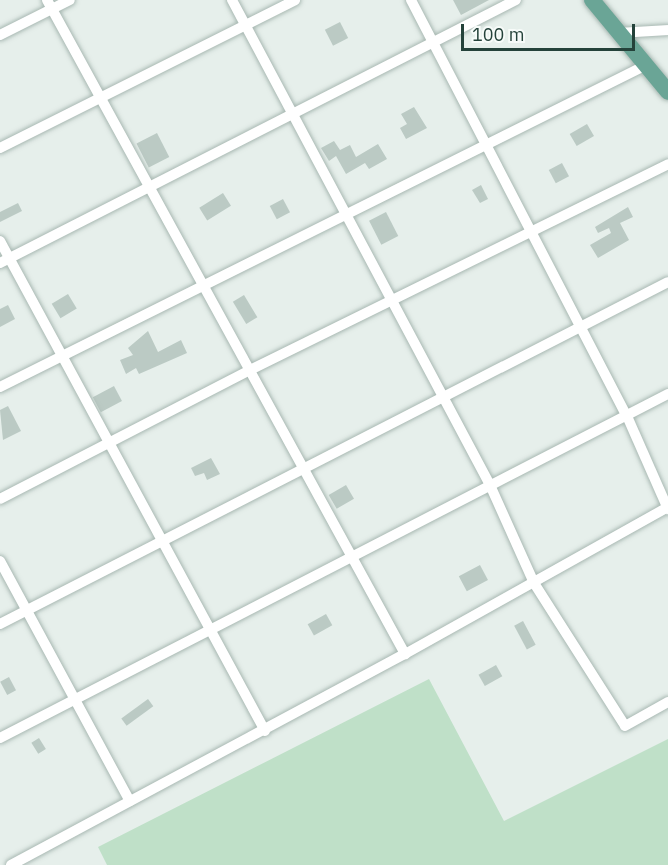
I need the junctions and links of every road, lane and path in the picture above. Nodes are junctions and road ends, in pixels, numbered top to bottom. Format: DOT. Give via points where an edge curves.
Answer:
graph roads {
  1 [pos="70,0"];
  2 [pos="232,0"];
  3 [pos="295,0"];
  4 [pos="411,0"];
  5 [pos="516,0"];
  6 [pos="591,0"];
  7 [pos="50,4"];
  8 [pos="245,25"];
  9 [pos="668,30"];
  10 [pos="619,33"];
  11 [pos="0,35"];
  12 [pos="433,42"];
  13 [pos="646,65"];
  14 [pos="668,92"];
  15 [pos="100,97"];
  16 [pos="293,115"];
  17 [pos="486,144"];
  18 [pos="0,148"];
  19 [pos="668,164"];
  20 [pos="150,187"];
  21 [pos="347,217"];
  22 [pos="530,230"];
  23 [pos="0,241"];
  24 [pos="5,261"];
  25 [pos="668,282"];
  26 [pos="204,286"];
  27 [pos="392,301"];
  28 [pos="580,326"];
  29 [pos="63,357"];
  30 [pos="250,370"];
  31 [pos="0,387"];
  32 [pos="668,394"];
  33 [pos="442,395"];
  34 [pos="627,416"];
  35 [pos="110,444"];
  36 [pos="303,468"];
  37 [pos="490,485"];
  38 [pos="0,499"];
  39 [pos="668,508"];
  40 [pos="163,542"];
  41 [pos="351,556"];
  42 [pos="0,561"];
  43 [pos="534,584"];
  44 [pos="27,610"];
  45 [pos="0,624"];
  46 [pos="210,630"];
  47 [pos="405,654"];
  48 [pos="75,699"];
  49 [pos="668,702"];
  50 [pos="265,731"];
  51 [pos="0,738"];
  52 [pos="130,801"];
  53 [pos="11,865"];
  1 -- 7 [label="street"];
  2 -- 8 [label="street"];
  3 -- 8 [label="street"];
  4 -- 12 [label="street"];
  5 -- 12 [label="street"];
  6 -- 10 [label="main road"];
  7 -- 11 [label="street"];
  7 -- 15 [label="street"];
  8 -- 15 [label="street"];
  8 -- 16 [label="street"];
  9 -- 10 [label="street"];
  10 -- 13 [label="main road"];
  12 -- 16 [label="street"];
  12 -- 17 [label="street"];
  13 -- 14 [label="main road"];
  13 -- 17 [label="street"];
  15 -- 18 [label="street"];
  15 -- 20 [label="street"];
  16 -- 20 [label="street"];
  16 -- 21 [label="street"];
  17 -- 21 [label="street"];
  17 -- 22 [label="street"];
  19 -- 22 [label="street"];
  20 -- 24 [label="street"];
  20 -- 26 [label="street"];
  21 -- 26 [label="street"];
  21 -- 27 [label="street"];
  22 -- 27 [label="street"];
  22 -- 28 [label="street"];
  23 -- 24 [label="street"];
  24 -- 29 [label="street"];
  25 -- 28 [label="street"];
  26 -- 29 [label="street"];
  26 -- 30 [label="street"];
  27 -- 30 [label="street"];
  27 -- 33 [label="street"];
  28 -- 33 [label="street"];
  28 -- 34 [label="street"];
  29 -- 31 [label="street"];
  29 -- 35 [label="street"];
  30 -- 35 [label="street"];
  30 -- 36 [label="street"];
  32 -- 34 [label="street"];
  33 -- 36 [label="street"];
  33 -- 37 [label="street"];
  34 -- 37 [label="street"];
  34 -- 39 [label="street"];
  35 -- 38 [label="street"];
  35 -- 40 [label="street"];
  36 -- 40 [label="street"];
  36 -- 41 [label="street"];
  37 -- 41 [label="street"];
  37 -- 43 [label="street"];
  39 -- 43 [label="street"];
  40 -- 44 [label="street"];
  40 -- 46 [label="street"];
  41 -- 46 [label="street"];
  41 -- 47 [label="street"];
  42 -- 44 [label="street"];
  43 -- 47 [label="street"];
  43 -- 49 [label="street" via="625,726"];
  44 -- 45 [label="street"];
  44 -- 48 [label="street"];
  46 -- 48 [label="street"];
  46 -- 50 [label="street"];
  47 -- 50 [label="street"];
  48 -- 51 [label="street"];
  48 -- 52 [label="street"];
  50 -- 52 [label="street"];
  52 -- 53 [label="street"];
}
